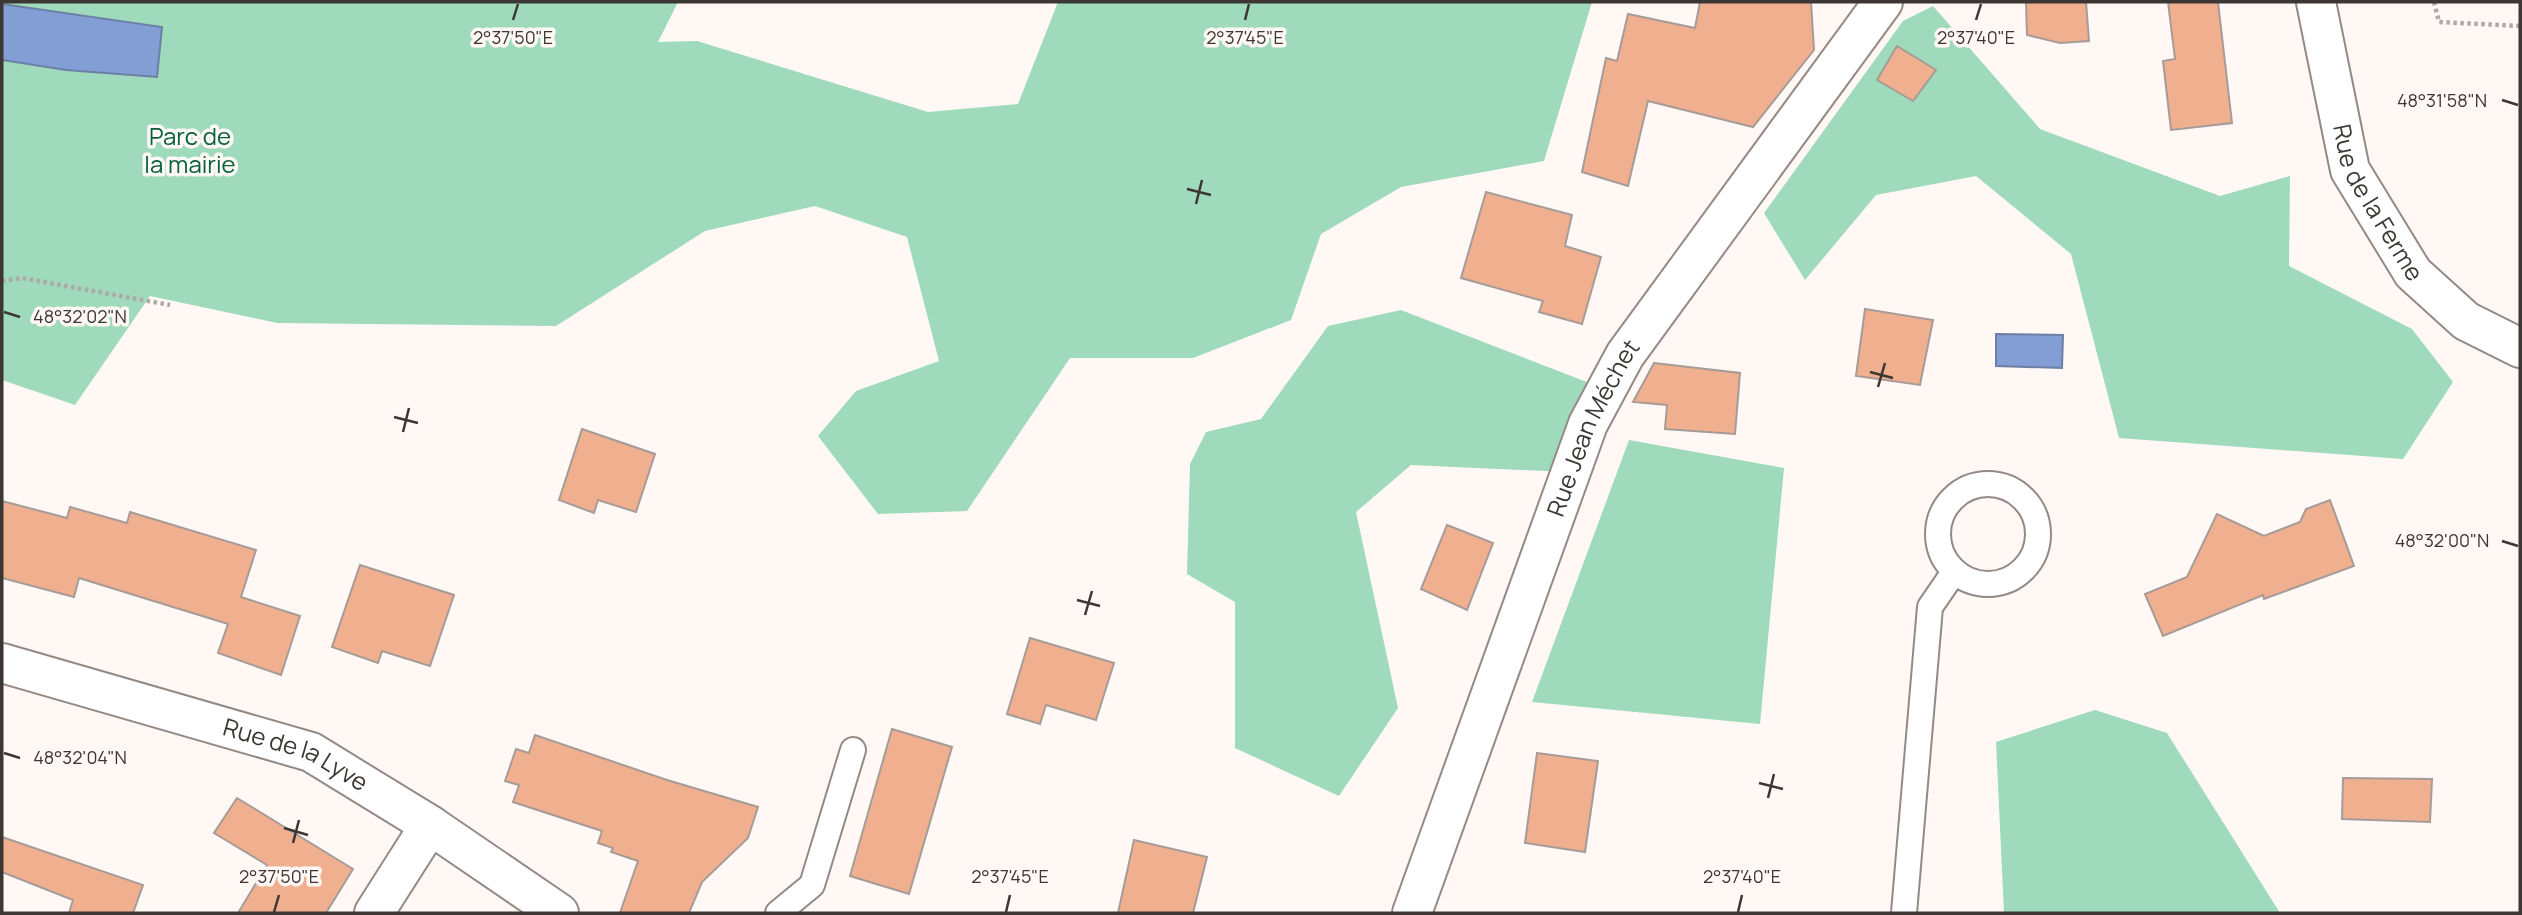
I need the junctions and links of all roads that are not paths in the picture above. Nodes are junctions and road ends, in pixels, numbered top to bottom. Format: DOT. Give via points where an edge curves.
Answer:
graph roads {
  1 [pos="1883,2"];
  2 [pos="2316,2"];
  3 [pos="2520,348"];
  4 [pos="1954,572"];
  5 [pos="2,663"];
  6 [pos="853,750"];
  7 [pos="430,825"];
  8 [pos="374,913"];
  9 [pos="559,913"];
  10 [pos="778,913"];
  11 [pos="1412,913"];
  12 [pos="1904,913"];
  1 -- 11 [label="street, Rue Jean Méchet" via="1625,355 1588,424"];
  2 -- 3 [label="street, Rue de la Ferme" via="2350,170 2413,273 2466,321"];
  4 -- 4 [label="lane" via="1986,585 2021,573 2038,542 2038,524 2018,494 1984,484 1953,498 1938,527 1944,559"];
  4 -- 12 [label="lane" via="1930,607"];
  5 -- 7 [label="street, Rue de la Lyve" via="310,752"];
  6 -- 10 [label="lane" via="812,885"];
  7 -- 8 [label="street"];
  7 -- 9 [label="street, Rue de la Lyve"];
}
